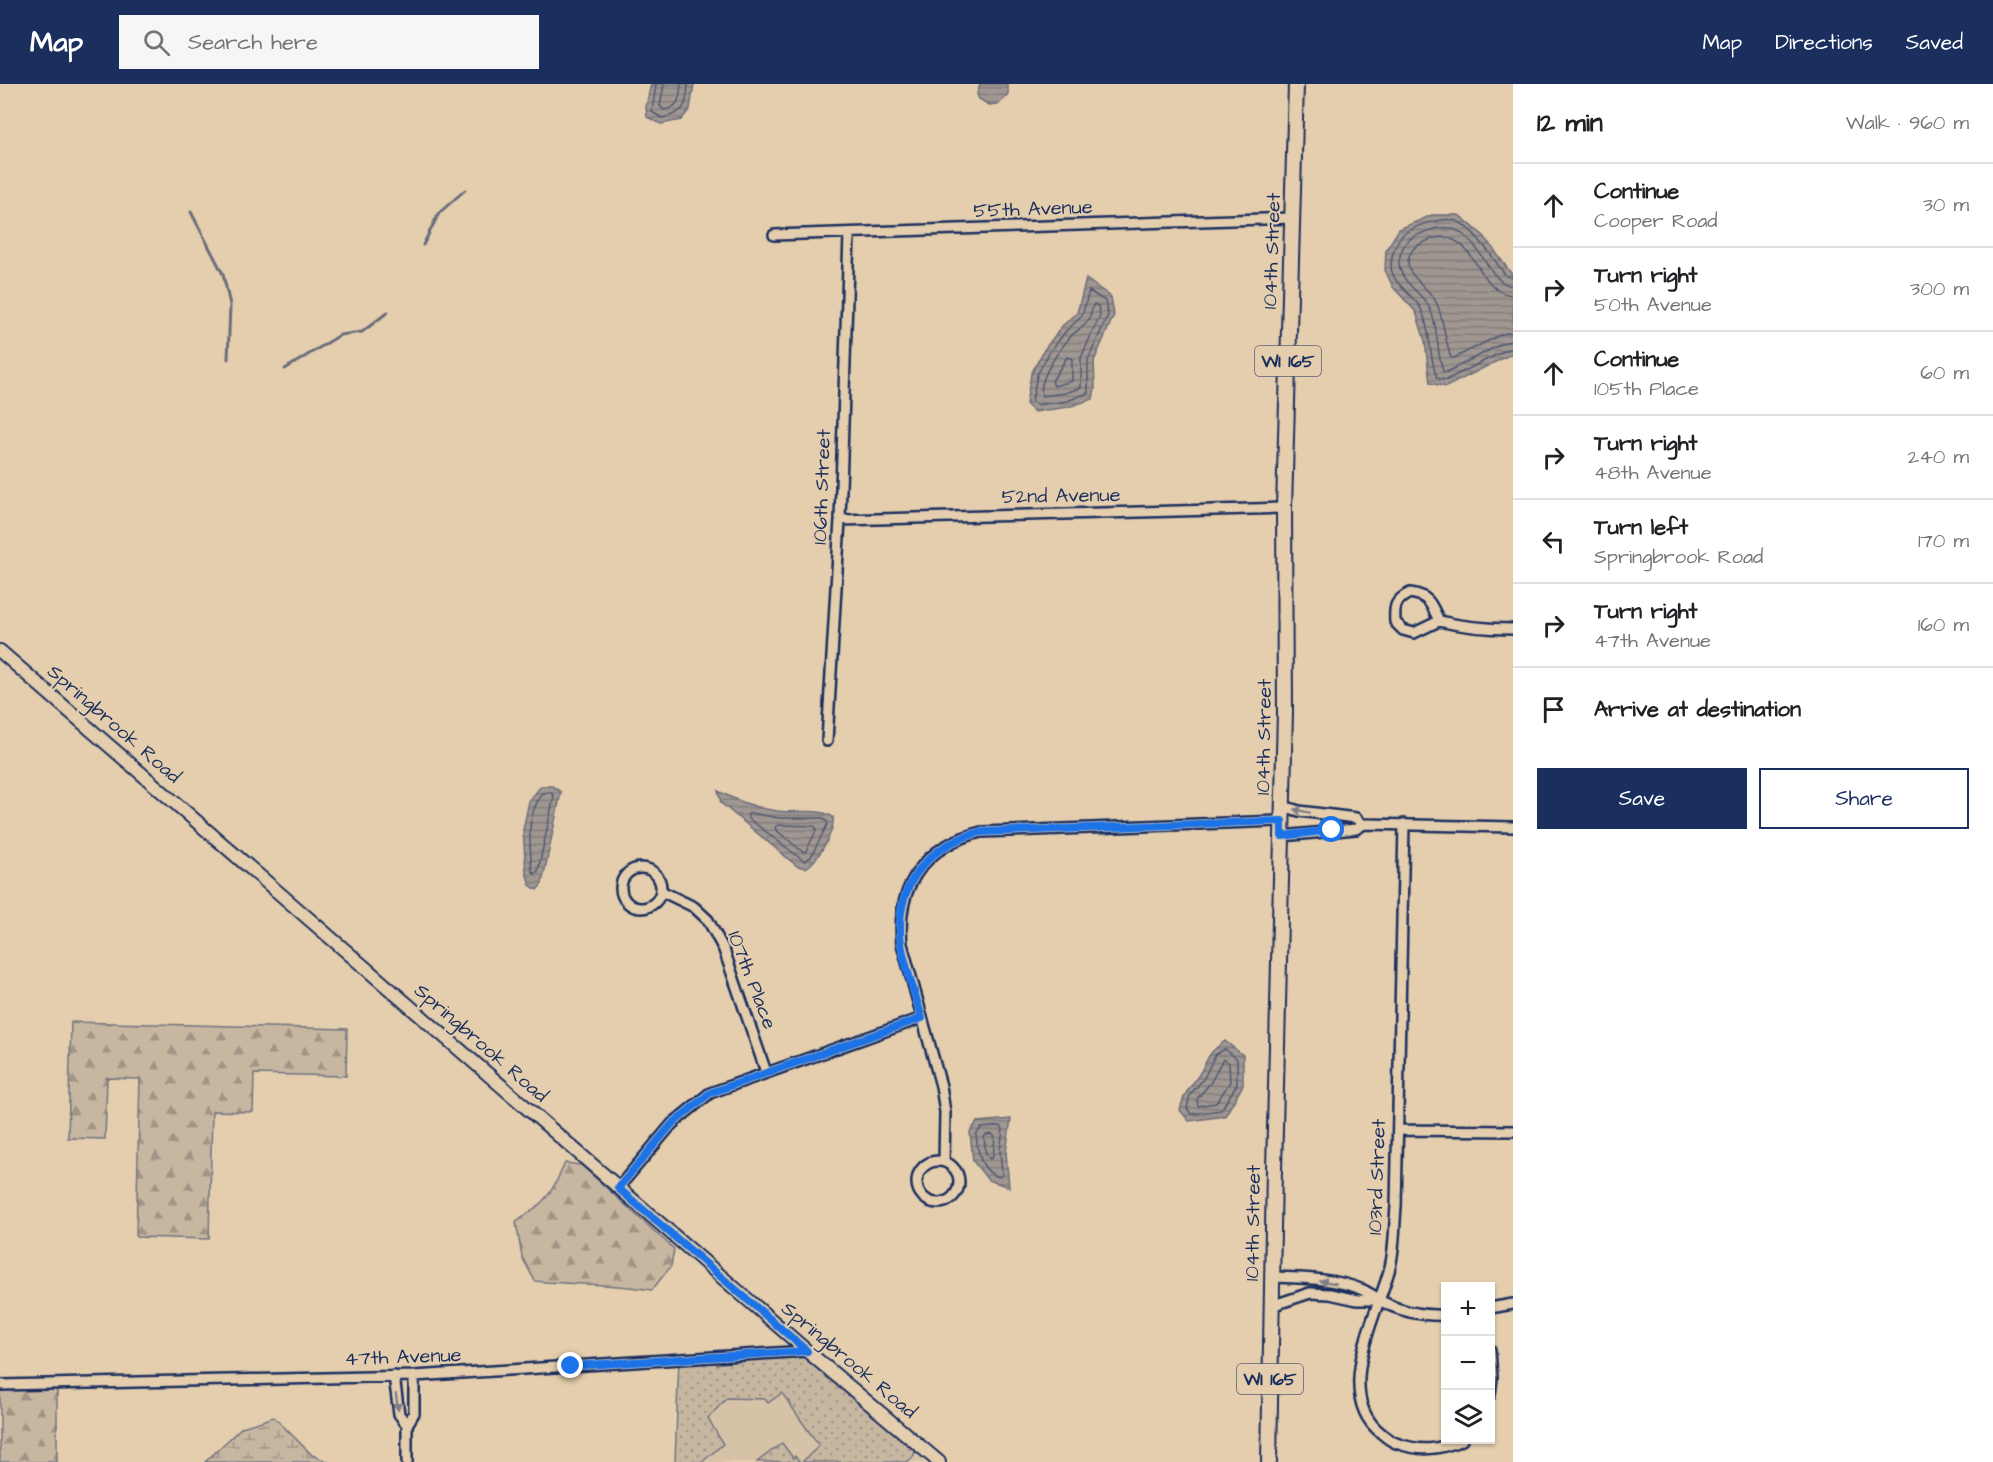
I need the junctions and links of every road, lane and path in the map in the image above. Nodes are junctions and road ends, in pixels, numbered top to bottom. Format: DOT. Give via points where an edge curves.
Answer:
graph roads {
  1 [pos="1296,84"];
  2 [pos="1292,218"];
  3 [pos="849,234"];
  4 [pos="774,235"];
  5 [pos="1284,508"];
  6 [pos="840,520"];
  7 [pos="1439,621"];
  8 [pos="1513,629"];
  9 [pos="0,651"];
  10 [pos="827,741"];
  11 [pos="1283,806"];
  12 [pos="1282,821"];
  13 [pos="1362,824"];
  14 [pos="1404,824"];
  15 [pos="1513,827"];
  16 [pos="1282,836"];
  17 [pos="661,891"];
  18 [pos="922,1018"];
  19 [pos="766,1072"];
  20 [pos="1398,1130"];
  21 [pos="1513,1131"];
  22 [pos="944,1162"];
  23 [pos="618,1188"];
  24 [pos="1272,1277"];
  25 [pos="1380,1300"];
  26 [pos="1513,1304"];
  27 [pos="1271,1306"];
  28 [pos="1495,1307"];
  29 [pos="1441,1315"];
  30 [pos="807,1351"];
  31 [pos="394,1376"];
  32 [pos="414,1376"];
  33 [pos="0,1385"];
  34 [pos="407,1425"];
  35 [pos="1452,1444"];
  36 [pos="407,1462"];
  37 [pos="939,1462"];
  38 [pos="1269,1462"];
  1 -- 2 [label="main road, 104th Street / WI 165"];
  2 -- 3 [label="street, 55th Avenue"];
  2 -- 5 [label="main road, 104th Street / WI 165"];
  3 -- 4 [label="street, 55th Avenue"];
  3 -- 6 [label="street, 106th Street"];
  5 -- 6 [label="street, 52nd Avenue"];
  5 -- 11 [label="main road, 104th Street / WI 165"];
  6 -- 10 [label="street, 106th Street"];
  7 -- 7 [label="street" via="1423,595 1410,593 1400,597 1394,609 1395,622 1414,633"];
  7 -- 8 [label="street" via="1460,627"];
  9 -- 23 [label="street, Springbrook Road"];
  11 -- 12 [label="main road, 104th Street / WI 165"];
  13 -- 11 [label="street, one-way" via="1356,818"];
  12 -- 16 [label="main road, 104th Street / WI 165"];
  12 -- 18 [label="street" via="981,832 939,849 914,875 900,926"];
  13 -- 14 [label="street"];
  13 -- 16 [label="street" via="1356,829"];
  14 -- 15 [label="street"];
  14 -- 20 [label="street, 103rd Street"];
  16 -- 24 [label="main road, 104th Street / WI 165"];
  17 -- 17 [label="street, 107th Place" via="659,878 642,868 625,877 621,890 626,902 643,909 655,903"];
  17 -- 19 [label="street, 107th Place" via="708,920 724,950"];
  18 -- 19 [label="street"];
  18 -- 22 [label="street" via="944,1105"];
  19 -- 23 [label="street" via="710,1093 672,1124"];
  20 -- 21 [label="street"];
  20 -- 25 [label="street, 103rd Street" via="1390,1268"];
  22 -- 22 [label="street" via="955,1171 957,1191 946,1201 933,1202 921,1195 918,1176 925,1165"];
  23 -- 30 [label="street, Springbrook Road"];
  25 -- 24 [label="street, one-way" via="1345,1285"];
  24 -- 27 [label="main road, 104th Street / WI 165"];
  25 -- 27 [label="street" via="1310,1293"];
  25 -- 29 [label="street" via="1394,1308"];
  25 -- 35 [label="street, 103rd Street" via="1358,1379 1361,1406 1372,1426 1391,1441 1413,1449"];
  26 -- 28 [label="street"];
  27 -- 38 [label="main road, 104th Street / WI 165"];
  30 -- 32 [label="street, 47th Avenue"];
  30 -- 37 [label="street, Springbrook Road"];
  31 -- 32 [label="street, 47th Avenue"];
  31 -- 33 [label="street, 47th Avenue"];
  31 -- 34 [label="street, one-way" via="399,1414"];
  32 -- 34 [label="street" via="414,1413"];
  34 -- 36 [label="street"];
}
